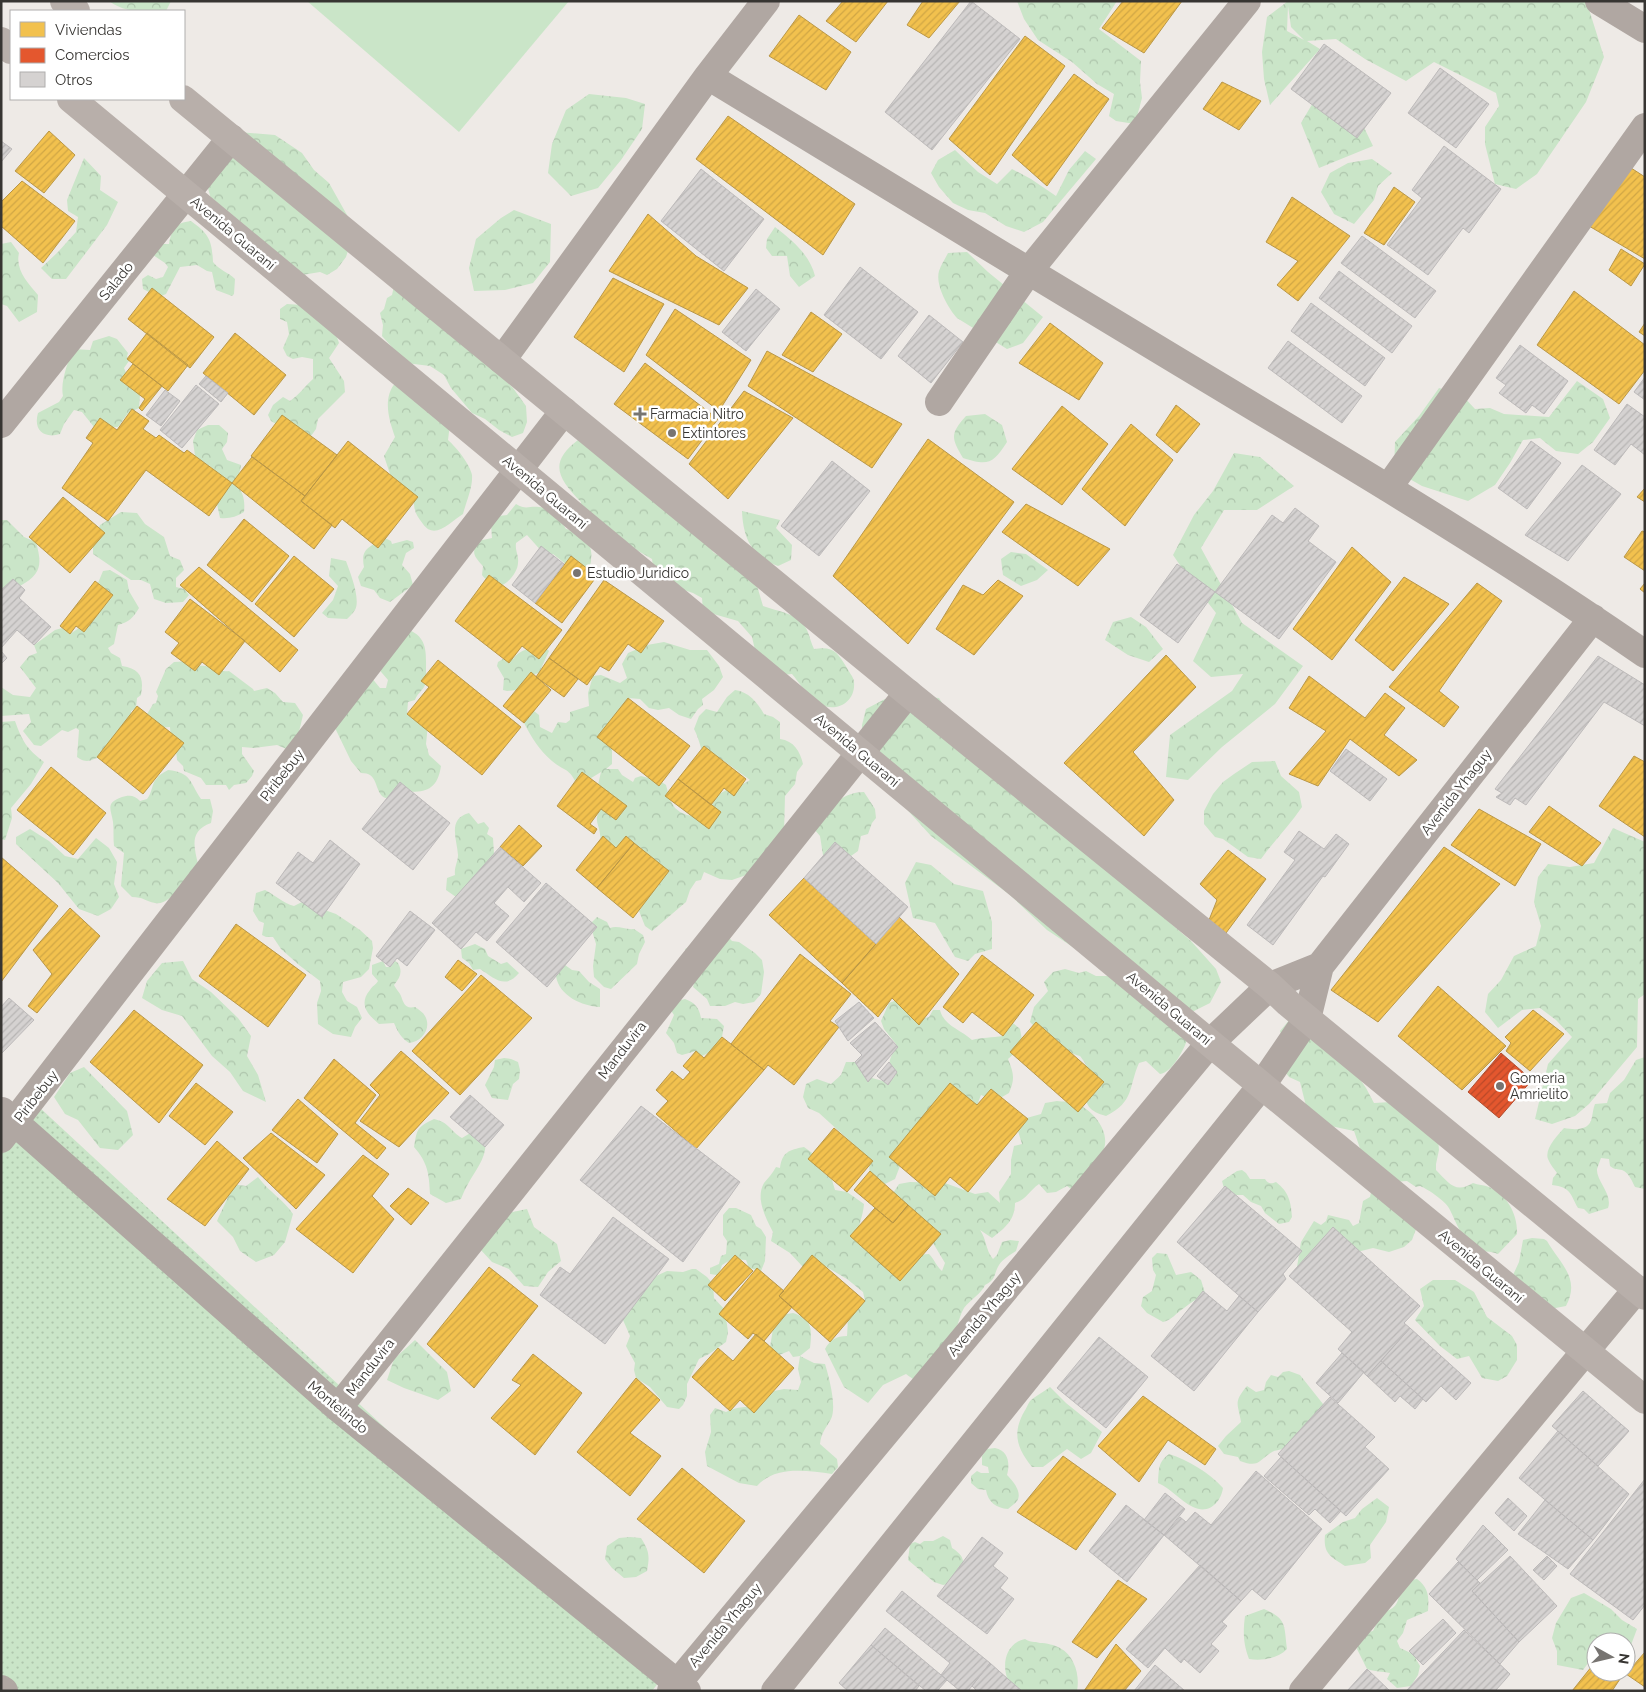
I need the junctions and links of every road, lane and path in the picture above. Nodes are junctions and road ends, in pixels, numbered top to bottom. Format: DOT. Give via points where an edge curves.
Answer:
graph roads {
  1 [pos="64,1"];
  2 [pos="766,1"];
  3 [pos="1247,1"];
  4 [pos="1599,1"];
  5 [pos="75,10"];
  6 [pos="1645,29"];
  7 [pos="708,76"];
  8 [pos="71,100"];
  9 [pos="184,100"];
  10 [pos="1645,127"];
  11 [pos="231,138"];
  12 [pos="186,194"];
  13 [pos="1028,272"];
  14 [pos="502,360"];
  15 [pos="939,402"];
  16 [pos="564,411"];
  17 [pos="1,424"];
  18 [pos="518,469"];
  19 [pos="1388,488"];
  20 [pos="1593,618"];
  21 [pos="1645,654"];
  22 [pos="908,692"];
  23 [pos="859,752"];
  24 [pos="1320,966"];
  25 [pos="1270,986"];
  26 [pos="1307,1019"];
  27 [pos="1210,1043"];
  28 [pos="1262,1085"];
  29 [pos="6,1124"];
  30 [pos="1641,1292"];
  31 [pos="1584,1351"];
  32 [pos="1645,1400"];
  33 [pos="338,1408"];
  34 [pos="678,1688"];
  35 [pos="776,1691"];
  36 [pos="1303,1691"];
  1 -- 5 [label="main road"];
  2 -- 7 [label="street"];
  3 -- 13 [label="street"];
  4 -- 6 [label="street"];
  7 -- 13 [label="street"];
  7 -- 14 [label="street"];
  8 -- 12 [label="main road, Avenida Guaraní"];
  9 -- 11 [label="main road"];
  10 -- 19 [label="street"];
  11 -- 12 [label="street, Salado"];
  11 -- 14 [label="main road"];
  12 -- 17 [label="street, Salado"];
  12 -- 18 [label="main road, Avenida Guaraní"];
  13 -- 15 [label="street"];
  13 -- 19 [label="street"];
  14 -- 16 [label="main road"];
  16 -- 18 [label="street, Piribebuy"];
  16 -- 22 [label="main road"];
  18 -- 23 [label="main road, Avenida Guaraní"];
  18 -- 29 [label="street, Piribebuy"];
  19 -- 20 [label="street"];
  20 -- 21 [label="street"];
  20 -- 24 [label="street, Avenida Yhaguy"];
  22 -- 23 [label="street, Manduvira"];
  22 -- 25 [label="main road"];
  23 -- 27 [label="main road, Avenida Guaraní"];
  23 -- 33 [label="street, Manduvira"];
  24 -- 25 [label="street, Avenida Yhaguy"];
  24 -- 26 [label="street, Avenida Yhaguy"];
  25 -- 26 [label="main road"];
  25 -- 27 [label="street, Avenida Yhaguy"];
  26 -- 28 [label="street, Avenida Yhaguy"];
  26 -- 30 [label="main road"];
  27 -- 28 [label="main road, Avenida Guaraní"];
  27 -- 34 [label="street, Avenida Yhaguy"];
  28 -- 31 [label="main road, Avenida Guaraní"];
  28 -- 35 [label="street, Avenida Yhaguy"];
  29 -- 33 [label="street, Montelindo"];
  30 -- 31 [label="street"];
  31 -- 32 [label="main road, Avenida Guaraní"];
  31 -- 36 [label="street"];
  33 -- 34 [label="street, Montelindo"];
}
